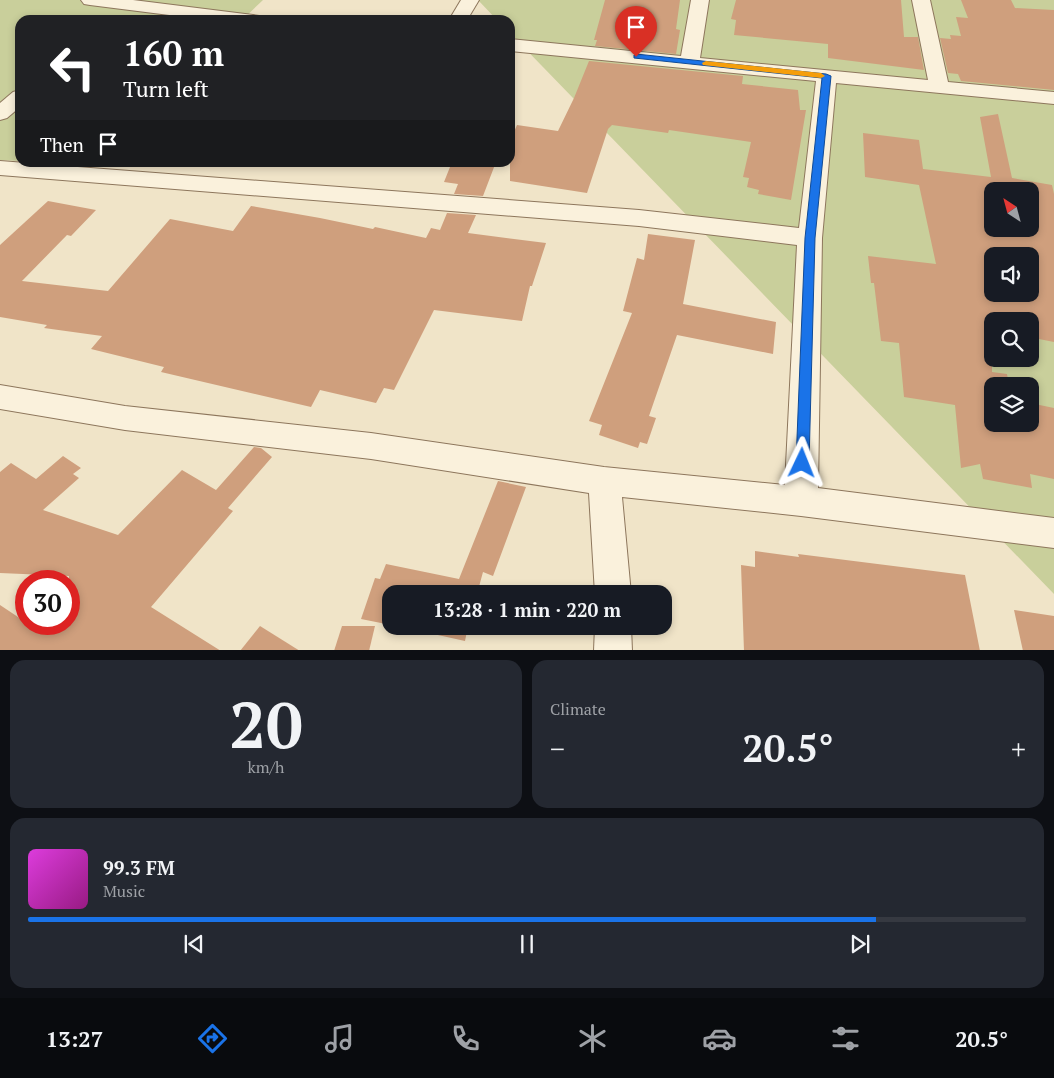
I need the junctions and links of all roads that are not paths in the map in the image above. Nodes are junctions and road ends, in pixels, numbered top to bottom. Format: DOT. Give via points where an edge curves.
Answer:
graph roads {
  1 [pos="90,0"];
  2 [pos="470,0"];
  3 [pos="700,0"];
  4 [pos="921,0"];
  5 [pos="125,4"];
  6 [pos="113,15"];
  7 [pos="213,15"];
  8 [pos="461,15"];
  9 [pos="515,45"];
  10 [pos="690,62"];
  11 [pos="826,76"];
  12 [pos="939,86"];
  13 [pos="1054,98"];
  14 [pos="15,100"];
  15 [pos="0,114"];
  16 [pos="0,168"];
  17 [pos="810,238"];
  18 [pos="0,397"];
  19 [pos="604,481"];
  20 [pos="801,501"];
  21 [pos="1054,533"];
  22 [pos="612,585"];
  23 [pos="613,635"];
  24 [pos="613,650"];
  1 -- 5 [label="street"];
  2 -- 8 [label="street"];
  3 -- 10 [label="street"];
  4 -- 12 [label="street"];
  5 -- 6 [label="street"];
  5 -- 7 [label="street"];
  9 -- 10 [label="street"];
  10 -- 11 [label="street"];
  11 -- 12 [label="street"];
  11 -- 17 [label="street"];
  12 -- 13 [label="street"];
  14 -- 15 [label="street"];
  16 -- 17 [label="street" via="629,217"];
  17 -- 20 [label="street"];
  18 -- 19 [label="street" via="125,418 371,446"];
  19 -- 20 [label="street"];
  19 -- 22 [label="street"];
  20 -- 21 [label="street"];
  23 -- 24 [label="street"];
}
